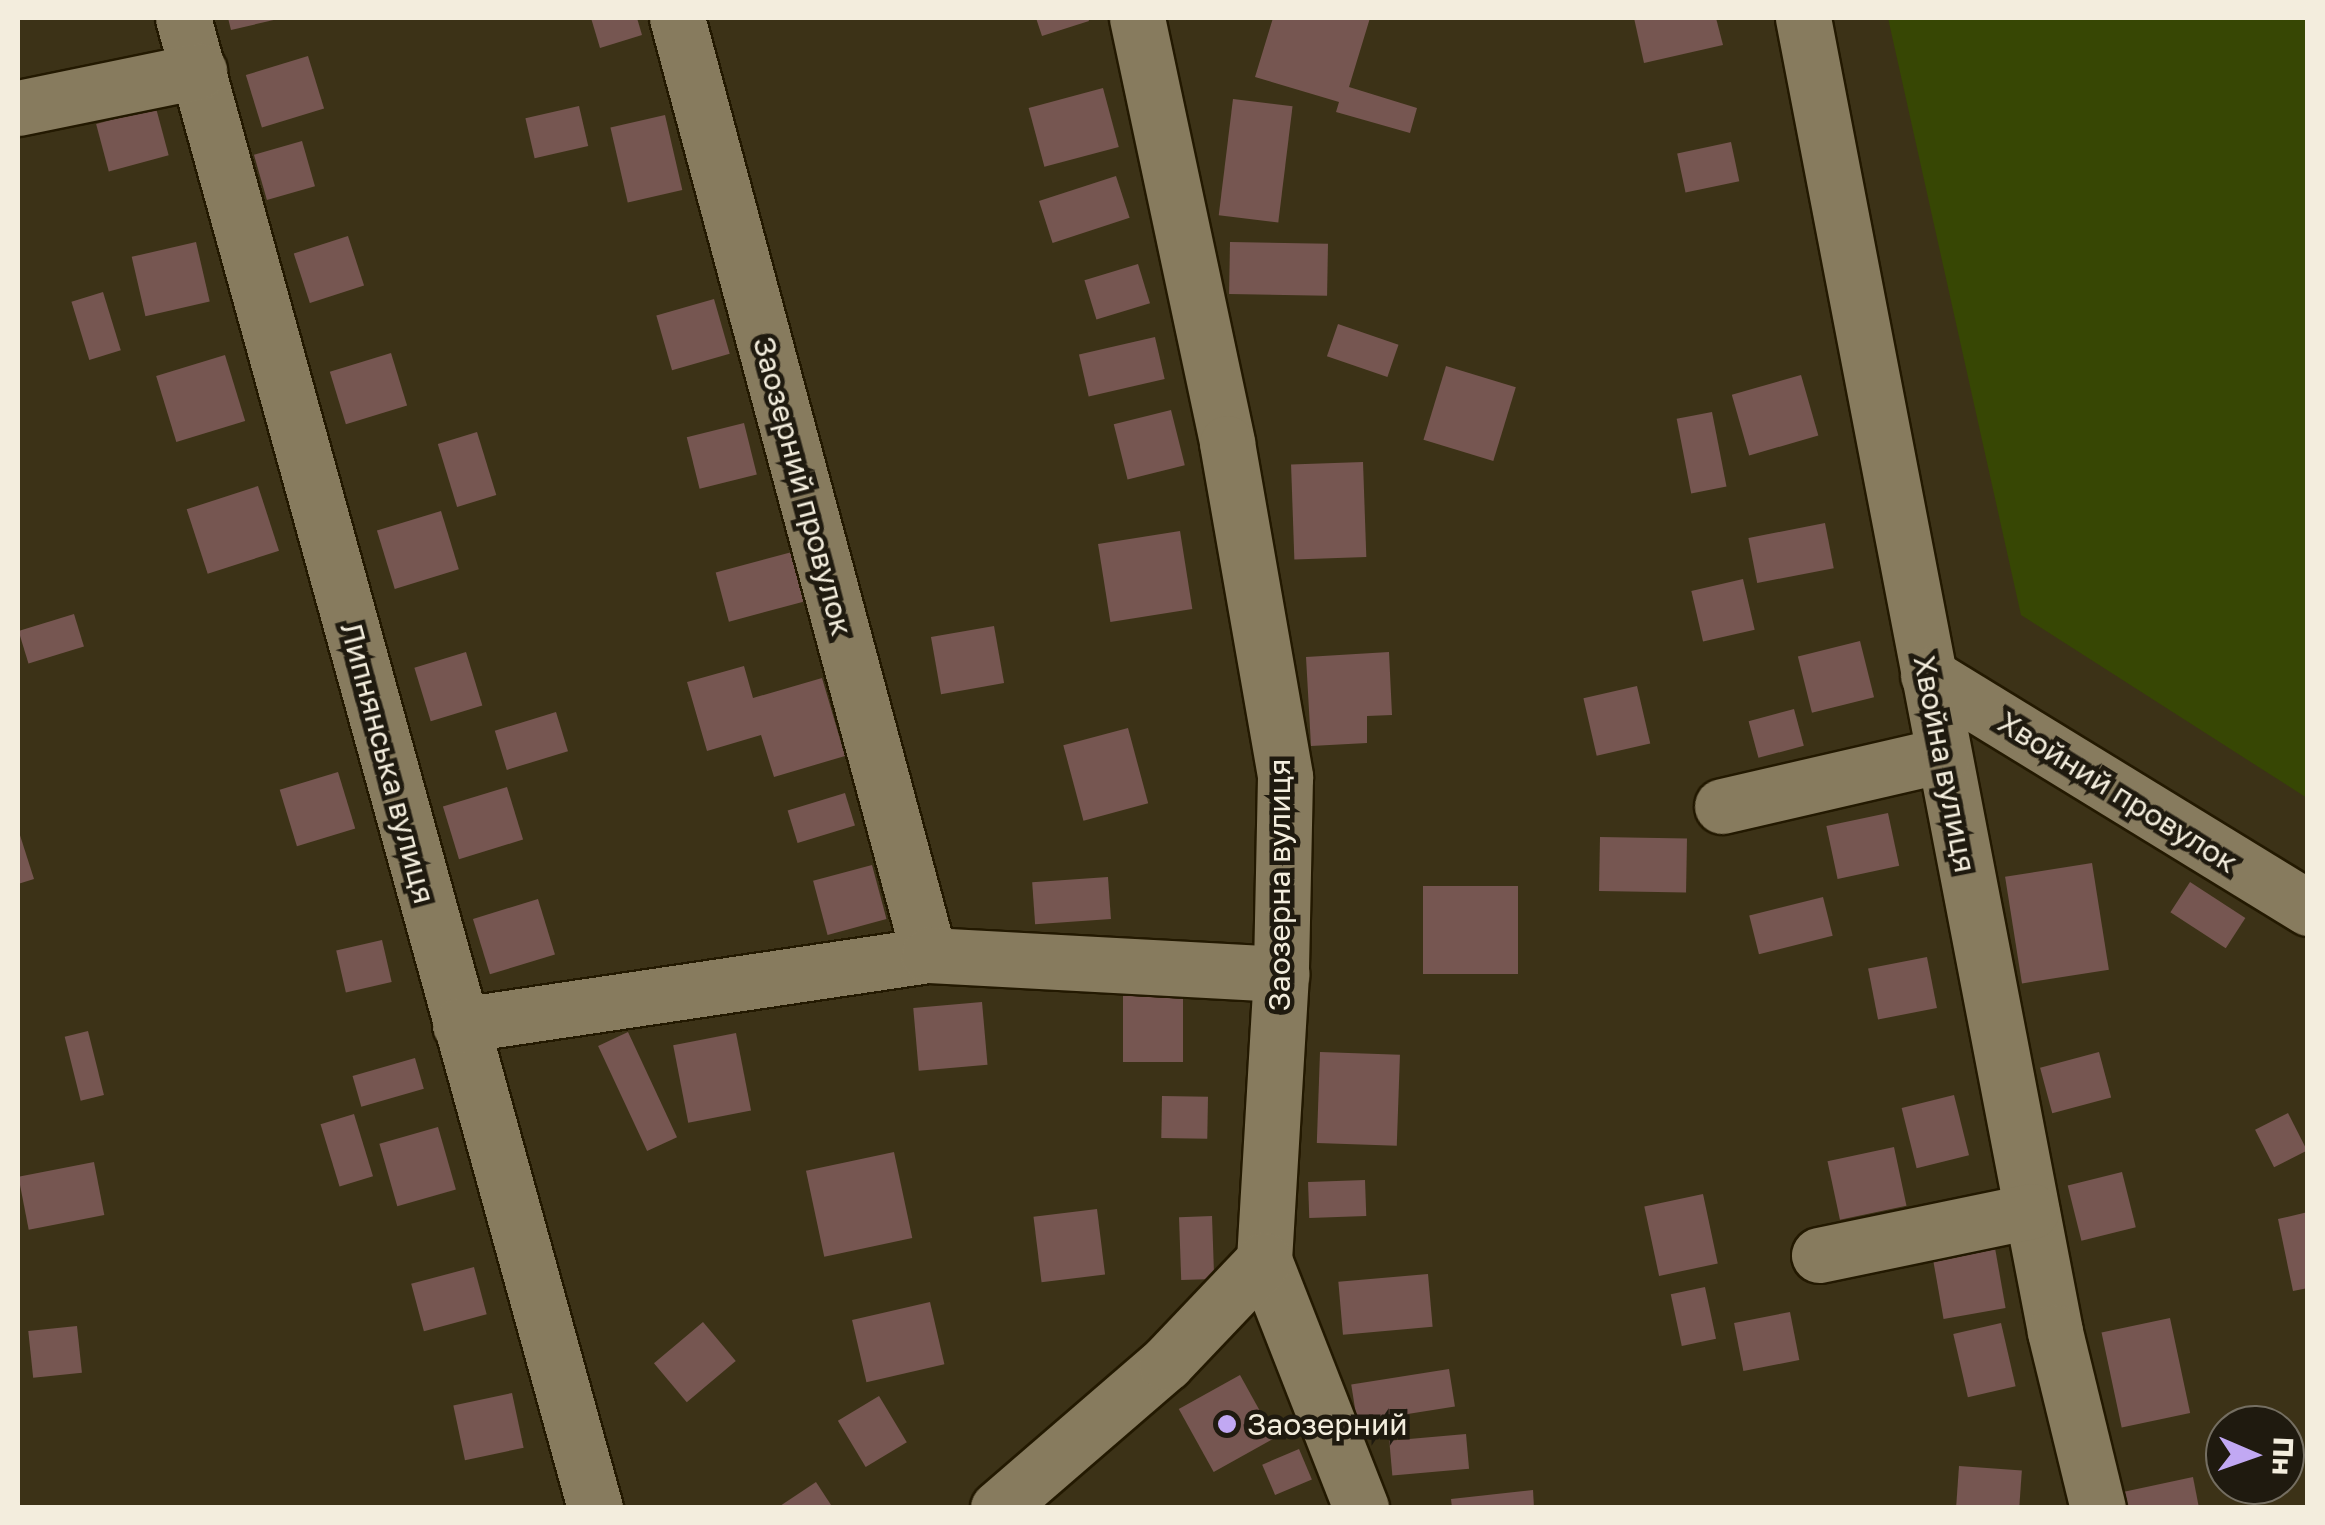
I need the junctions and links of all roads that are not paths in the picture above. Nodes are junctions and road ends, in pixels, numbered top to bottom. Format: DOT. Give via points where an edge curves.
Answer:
graph roads {
  1 [pos="183,18"];
  2 [pos="676,18"];
  3 [pos="1138,18"];
  4 [pos="1803,18"];
  5 [pos="199,71"];
  6 [pos="18,108"];
  7 [pos="1928,674"];
  8 [pos="1943,756"];
  9 [pos="1722,806"];
  10 [pos="2308,908"];
  11 [pos="929,956"];
  12 [pos="1281,974"];
  13 [pos="460,1025"];
  14 [pos="2032,1211"];
  15 [pos="1818,1254"];
  16 [pos="1264,1260"];
  17 [pos="595,1508"];
  18 [pos="998,1508"];
  19 [pos="1361,1508"];
  20 [pos="2098,1508"];
  1 -- 5 [label="street, Липнянська вулиця"];
  2 -- 11 [label="street, Заозерний провулок"];
  3 -- 12 [label="street, Заозерна вулиця" via="1227,443 1285,777"];
  4 -- 7 [label="street, Хвойна вулиця"];
  5 -- 6 [label="street"];
  5 -- 13 [label="street, Липнянська вулиця"];
  7 -- 8 [label="street, Хвойна вулиця"];
  7 -- 10 [label="street, Хвойний провулок"];
  8 -- 9 [label="street"];
  8 -- 14 [label="street, Хвойна вулиця"];
  11 -- 12 [label="street"];
  11 -- 13 [label="street"];
  12 -- 16 [label="street, Заозерна вулиця"];
  13 -- 17 [label="street, Липнянська вулиця"];
  14 -- 15 [label="street"];
  14 -- 20 [label="street, Хвойна вулиця"];
  16 -- 18 [label="street" via="1166,1363"];
  16 -- 19 [label="street, Заозерна вулиця"];
}
